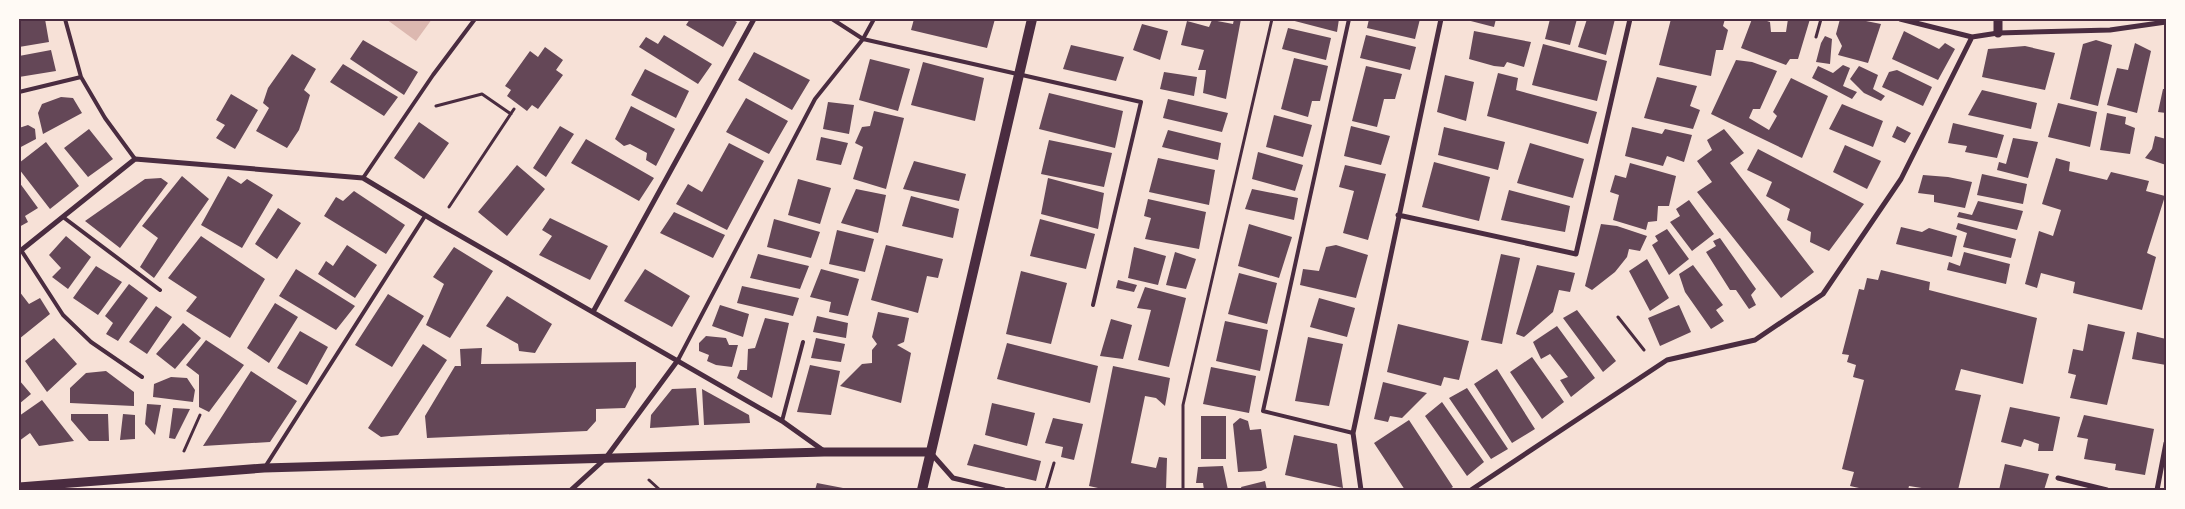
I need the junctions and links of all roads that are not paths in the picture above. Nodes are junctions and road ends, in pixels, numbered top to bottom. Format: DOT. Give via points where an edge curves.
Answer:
graph roads {
  1 [pos="65,19"];
  2 [pos="475,19"];
  3 [pos="754,19"];
  4 [pos="832,19"];
  5 [pos="874,19"];
  6 [pos="1032,19"];
  7 [pos="1349,19"];
  8 [pos="1441,19"];
  9 [pos="1630,19"];
  10 [pos="1900,19"];
  11 [pos="1998,19"];
  12 [pos="2166,22"];
  13 [pos="1998,33"];
  14 [pos="1972,37"];
  15 [pos="863,38"];
  16 [pos="1019,75"];
  17 [pos="81,77"];
  18 [pos="19,92"];
  19 [pos="135,158"];
  20 [pos="363,178"];
  21 [pos="1398,215"];
  22 [pos="425,216"];
  23 [pos="63,217"];
  24 [pos="20,251"];
  25 [pos="160,290"];
  26 [pos="1093,305"];
  27 [pos="593,312"];
  28 [pos="803,342"];
  29 [pos="678,360"];
  30 [pos="142,377"];
  31 [pos="782,421"];
  32 [pos="1352,433"];
  33 [pos="2166,442"];
  34 [pos="824,452"];
  35 [pos="930,452"];
  36 [pos="605,459"];
  37 [pos="264,468"];
  38 [pos="2058,478"];
  39 [pos="19,487"];
  40 [pos="572,490"];
  41 [pos="922,490"];
  42 [pos="1004,490"];
  43 [pos="1361,490"];
  44 [pos="1471,490"];
  45 [pos="2107,490"];
  46 [pos="2157,490"];
  1 -- 17 [label="lane"];
  2 -- 20 [label="lane"];
  3 -- 27 [label="street"];
  4 -- 15 [label="lane"];
  5 -- 15 [label="lane"];
  6 -- 16 [label="main road"];
  7 -- 32 [label="lane" via="1263,411"];
  8 -- 21 [label="street"];
  9 -- 21 [label="street" via="1576,254"];
  10 -- 14 [label="street"];
  11 -- 13 [label="street"];
  12 -- 13 [label="street" via="2110,30"];
  13 -- 14 [label="street"];
  14 -- 44 [label="street" via="1901,180 1823,294 1755,340 1667,360"];
  15 -- 16 [label="lane"];
  15 -- 29 [label="lane" via="815,98"];
  16 -- 26 [label="lane" via="1141,102"];
  16 -- 35 [label="main road"];
  17 -- 18 [label="lane"];
  17 -- 19 [label="lane" via="105,118"];
  19 -- 20 [label="street"];
  19 -- 23 [label="street"];
  20 -- 22 [label="street"];
  21 -- 32 [label="street"];
  22 -- 27 [label="street"];
  22 -- 37 [label="lane"];
  23 -- 24 [label="street"];
  23 -- 25 [label="lane"];
  24 -- 30 [label="lane" via="63,315 91,342"];
  27 -- 29 [label="street"];
  28 -- 31 [label="lane"];
  29 -- 31 [label="street"];
  29 -- 36 [label="street"];
  31 -- 34 [label="street"];
  32 -- 43 [label="street"];
  33 -- 46 [label="street"];
  34 -- 35 [label="street"];
  34 -- 36 [label="street"];
  35 -- 41 [label="main road"];
  35 -- 42 [label="street" via="953,478"];
  36 -- 37 [label="street"];
  36 -- 40 [label="street"];
  37 -- 39 [label="street"];
  38 -- 45 [label="street"];
}
